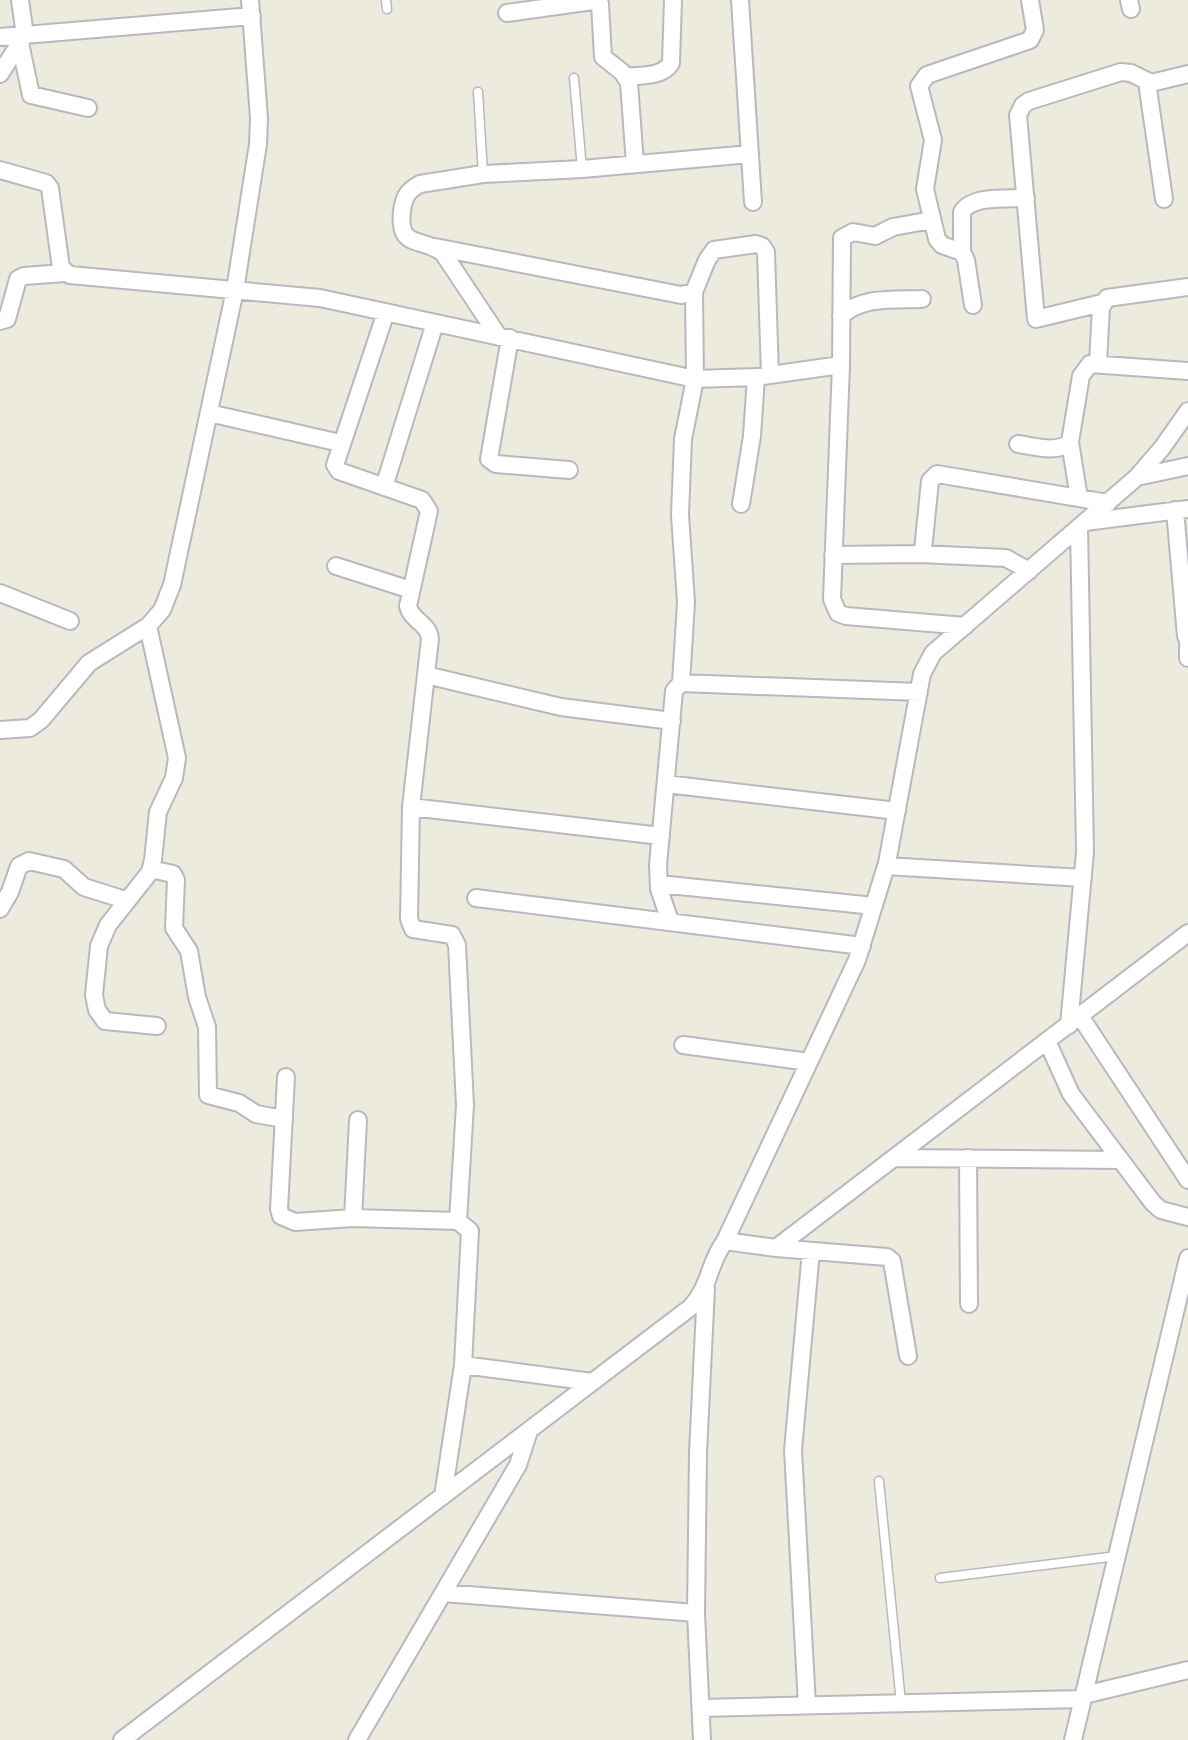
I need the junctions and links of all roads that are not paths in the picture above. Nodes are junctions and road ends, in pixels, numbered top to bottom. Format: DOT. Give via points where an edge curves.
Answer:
graph roads {
  1 [pos="20,0"];
  2 [pos="673,0"];
  3 [pos="740,0"];
  4 [pos="1030,0"];
  5 [pos="251,8"];
  6 [pos="507,13"];
  7 [pos="0,37"];
  8 [pos="23,39"];
  9 [pos="0,74"];
  10 [pos="1188,74"];
  11 [pos="627,77"];
  12 [pos="574,78"];
  13 [pos="1147,82"];
  14 [pos="478,92"];
  15 [pos="88,108"];
  16 [pos="750,154"];
  17 [pos="635,164"];
  18 [pos="582,169"];
  19 [pos="0,170"];
  20 [pos="483,174"];
  21 [pos="1026,198"];
  22 [pos="1164,199"];
  23 [pos="753,202"];
  24 [pos="932,220"];
  25 [pos="435,247"];
  26 [pos="962,252"];
  27 [pos="64,273"];
  28 [pos="1188,287"];
  29 [pos="235,290"];
  30 [pos="694,292"];
  31 [pos="922,299"];
  32 [pos="1102,303"];
  33 [pos="973,305"];
  34 [pos="386,312"];
  35 [pos="841,316"];
  36 [pos="0,321"];
  37 [pos="435,323"];
  38 [pos="504,338"];
  39 [pos="1098,362"];
  40 [pos="841,365"];
  41 [pos="1188,371"];
  42 [pos="763,376"];
  43 [pos="695,379"];
  44 [pos="1188,411"];
  45 [pos="209,413"];
  46 [pos="1070,442"];
  47 [pos="340,443"];
  48 [pos="1018,444"];
  49 [pos="1188,466"];
  50 [pos="569,470"];
  51 [pos="1137,477"];
  52 [pos="384,487"];
  53 [pos="1078,498"];
  54 [pos="1108,502"];
  55 [pos="741,504"];
  56 [pos="1182,509"];
  57 [pos="1082,525"];
  58 [pos="920,554"];
  59 [pos="833,555"];
  60 [pos="336,566"];
  61 [pos="1029,571"];
  62 [pos="411,590"];
  63 [pos="0,593"];
  64 [pos="70,621"];
  65 [pos="148,626"];
  66 [pos="965,626"];
  67 [pos="1187,636"];
  68 [pos="1188,658"];
  69 [pos="426,675"];
  70 [pos="681,683"];
  71 [pos="918,692"];
  72 [pos="672,721"];
  73 [pos="0,730"];
  74 [pos="666,784"];
  75 [pos="411,807"];
  76 [pos="897,811"];
  77 [pos="661,836"];
  78 [pos="886,866"];
  79 [pos="151,869"];
  80 [pos="1083,878"];
  81 [pos="659,884"];
  82 [pos="477,898"];
  83 [pos="125,900"];
  84 [pos="874,906"];
  85 [pos="0,909"];
  86 [pos="670,921"];
  87 [pos="1188,933"];
  88 [pos="861,946"];
  89 [pos="1075,1020"];
  90 [pos="157,1026"];
  91 [pos="1047,1041"];
  92 [pos="683,1045"];
  93 [pos="809,1062"];
  94 [pos="286,1077"];
  95 [pos="284,1119"];
  96 [pos="358,1120"];
  97 [pos="895,1158"];
  98 [pos="968,1158"];
  99 [pos="1120,1160"];
  100 [pos="1188,1180"];
  101 [pos="1188,1217"];
  102 [pos="353,1218"];
  103 [pos="458,1221"];
  104 [pos="725,1241"];
  105 [pos="776,1248"];
  106 [pos="811,1251"];
  107 [pos="1188,1258"];
  108 [pos="706,1288"];
  109 [pos="969,1304"];
  110 [pos="908,1356"];
  111 [pos="463,1365"];
  112 [pos="592,1382"];
  113 [pos="529,1431"];
  114 [pos="879,1481"];
  115 [pos="443,1496"];
  116 [pos="1117,1556"];
  117 [pos="940,1578"];
  118 [pos="443,1593"];
  119 [pos="696,1613"];
  120 [pos="1188,1670"];
  121 [pos="1083,1697"];
  122 [pos="901,1703"];
  123 [pos="807,1705"];
  124 [pos="701,1708"];
  125 [pos="122,1740"];
  126 [pos="357,1740"];
  127 [pos="702,1740"];
  128 [pos="1073,1740"];
  1 -- 8 [label="street"];
  2 -- 11 [label="street" via="671,63 661,73"];
  3 -- 16 [label="street"];
  4 -- 24 [label="street" via="1035,30 1030,40 922,80 921,94 933,140 925,189"];
  5 -- 8 [label="street"];
  5 -- 29 [label="street" via="259,127"];
  6 -- 11 [label="street" via="597,2 602,9 603,57"];
  7 -- 8 [label="street"];
  8 -- 9 [label="street"];
  8 -- 15 [label="street" via="31,95"];
  10 -- 13 [label="street"];
  11 -- 17 [label="street"];
  12 -- 18 [label="lane"];
  13 -- 21 [label="street" via="1121,72 1023,105 1018,115"];
  13 -- 22 [label="street"];
  14 -- 20 [label="lane"];
  16 -- 17 [label="street"];
  16 -- 23 [label="street"];
  17 -- 18 [label="street"];
  18 -- 20 [label="street"];
  19 -- 27 [label="street" via="46,183 50,189"];
  20 -- 25 [label="street" via="410,189 404,199 400,226 403,235"];
  21 -- 26 [label="street" via="980,201 964,207"];
  21 -- 32 [label="street" via="1036,319"];
  24 -- 26 [label="street" via="942,245"];
  24 -- 35 [label="street" via="894,227 875,236 853,232 844,236"];
  25 -- 30 [label="street" via="681,295"];
  25 -- 38 [label="street"];
  26 -- 33 [label="street"];
  27 -- 29 [label="street"];
  27 -- 36 [label="street" via="18,279 7,320"];
  28 -- 32 [label="street" via="1113,296"];
  29 -- 34 [label="street" via="305,296"];
  29 -- 45 [label="street"];
  30 -- 42 [label="street" via="714,250 762,246 766,252"];
  30 -- 43 [label="street"];
  31 -- 35 [label="street" via="874,301 850,307"];
  32 -- 39 [label="street"];
  34 -- 37 [label="street"];
  34 -- 47 [label="street"];
  35 -- 40 [label="street"];
  37 -- 38 [label="street"];
  37 -- 52 [label="street"];
  38 -- 43 [label="street"];
  38 -- 50 [label="street" via="489,459 496,464"];
  39 -- 41 [label="street"];
  39 -- 46 [label="street" via="1084,368 1081,376"];
  40 -- 42 [label="street"];
  40 -- 59 [label="street"];
  42 -- 43 [label="street"];
  42 -- 55 [label="street"];
  43 -- 70 [label="street" via="683,440 680,515 687,595"];
  44 -- 51 [label="street"];
  45 -- 47 [label="street"];
  45 -- 65 [label="street" via="172,585 162,610"];
  46 -- 48 [label="street" via="1066,447 1054,448"];
  46 -- 53 [label="street"];
  47 -- 52 [label="street" via="334,460 336,468"];
  49 -- 51 [label="street"];
  51 -- 54 [label="street"];
  52 -- 62 [label="street" via="422,500 428,506"];
  53 -- 54 [label="street"];
  53 -- 58 [label="street" via="937,474 930,481"];
  54 -- 57 [label="street"];
  56 -- 57 [label="street"];
  56 -- 67 [label="street"];
  57 -- 61 [label="street"];
  57 -- 80 [label="street"];
  58 -- 59 [label="street"];
  58 -- 61 [label="street" via="1006,558"];
  59 -- 66 [label="street" via="832,598 838,613"];
  60 -- 62 [label="street"];
  61 -- 66 [label="street"];
  62 -- 69 [label="street" via="409,611 430,633"];
  63 -- 64 [label="street"];
  65 -- 73 [label="street" via="89,663 30,728"];
  65 -- 79 [label="street" via="177,758 174,778 158,812"];
  66 -- 71 [label="street" via="933,653"];
  67 -- 68 [label="street"];
  69 -- 72 [label="street" via="561,707"];
  69 -- 75 [label="street"];
  70 -- 71 [label="street"];
  70 -- 72 [label="street" via="674,691"];
  71 -- 76 [label="street"];
  72 -- 74 [label="street"];
  74 -- 76 [label="street"];
  74 -- 77 [label="street"];
  75 -- 77 [label="street"];
  75 -- 103 [label="street" via="410,925 420,931 452,935 457,945 465,1106"];
  76 -- 78 [label="street"];
  77 -- 81 [label="street"];
  78 -- 80 [label="street"];
  78 -- 84 [label="street"];
  79 -- 83 [label="street"];
  79 -- 95 [label="street" via="173,874 176,880 174,928 189,951 207,1027 208,1095 239,1103 256,1114"];
  80 -- 89 [label="street"];
  81 -- 84 [label="street"];
  81 -- 86 [label="street"];
  82 -- 86 [label="street"];
  83 -- 85 [label="street" via="84,887 64,869 29,861 19,866"];
  83 -- 90 [label="street" via="99,946 94,995 97,1010 105,1021"];
  84 -- 88 [label="street"];
  86 -- 88 [label="street"];
  87 -- 89 [label="street"];
  88 -- 93 [label="street"];
  89 -- 91 [label="street"];
  89 -- 100 [label="street"];
  91 -- 97 [label="street"];
  91 -- 99 [label="street" via="1071,1094"];
  92 -- 93 [label="street"];
  93 -- 104 [label="street"];
  94 -- 95 [label="street"];
  95 -- 102 [label="street" via="281,1216 295,1222"];
  96 -- 102 [label="street"];
  97 -- 98 [label="street"];
  97 -- 105 [label="street"];
  98 -- 99 [label="street"];
  98 -- 109 [label="street"];
  99 -- 101 [label="street" via="1161,1210"];
  102 -- 103 [label="street"];
  103 -- 111 [label="street" via="465,1225 471,1238"];
  104 -- 105 [label="street"];
  104 -- 108 [label="street" via="716,1254"];
  105 -- 106 [label="street"];
  106 -- 110 [label="street" via="887,1257 892,1261"];
  106 -- 123 [label="street" via="793,1450"];
  107 -- 116 [label="street"];
  108 -- 112 [label="street" via="691,1307"];
  108 -- 119 [label="street"];
  111 -- 112 [label="street"];
  111 -- 115 [label="street"];
  112 -- 113 [label="street"];
  113 -- 115 [label="street"];
  113 -- 118 [label="street" via="518,1465"];
  114 -- 122 [label="lane"];
  115 -- 125 [label="street"];
  116 -- 117 [label="lane"];
  116 -- 121 [label="street"];
  118 -- 119 [label="street"];
  118 -- 126 [label="street"];
  119 -- 124 [label="street"];
  120 -- 121 [label="street"];
  121 -- 122 [label="street"];
  121 -- 128 [label="street"];
  122 -- 123 [label="street"];
  123 -- 124 [label="street"];
  124 -- 127 [label="street"];
}
